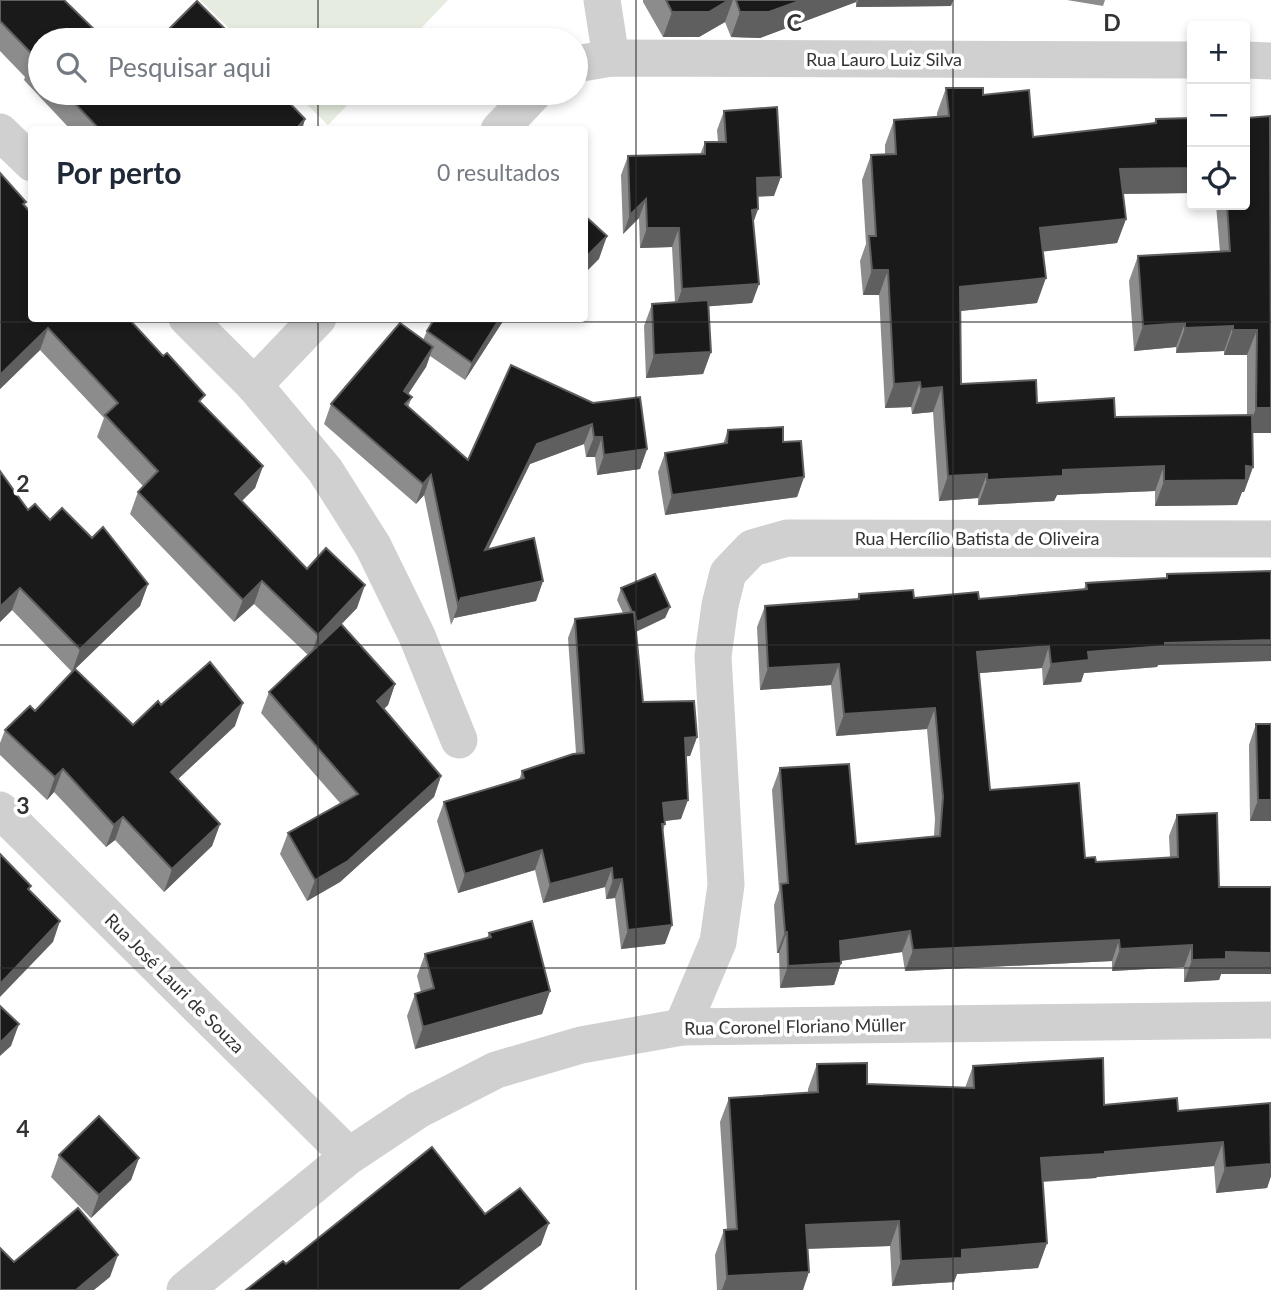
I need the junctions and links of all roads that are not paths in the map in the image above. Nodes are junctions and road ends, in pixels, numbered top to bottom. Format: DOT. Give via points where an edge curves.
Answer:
graph roads {
  1 [pos="602,0"];
  2 [pos="1187,60"];
  3 [pos="593,61"];
  4 [pos="1250,61"];
  5 [pos="1271,61"];
  6 [pos="523,105"];
  7 [pos="503,126"];
  8 [pos="0,132"];
  9 [pos="28,159"];
  10 [pos="191,322"];
  11 [pos="314,322"];
  12 [pos="254,385"];
  13 [pos="1271,539"];
  14 [pos="459,740"];
  15 [pos="0,810"];
  16 [pos="1271,1020"];
  17 [pos="682,1027"];
  18 [pos="349,1156"];
  19 [pos="185,1290"];
  1 -- 3 [label="street"];
  2 -- 3 [label="street, Rua Lauro Luiz Silva"];
  4 -- 5 [label="street"];
  6 -- 7 [label="street"];
  8 -- 9 [label="street"];
  10 -- 12 [label="street"];
  11 -- 12 [label="street"];
  12 -- 14 [label="street" via="325,470 373,546 417,636"];
  13 -- 17 [label="street, Rua Hercílio Batista de Oliveira" via="787,538 752,548 728,573 720,605 713,656 726,885 718,942"];
  15 -- 18 [label="street, Rua José Lauri de Souza"];
  16 -- 17 [label="street, Rua Coronel Floriano Müller"];
  17 -- 18 [label="street, Rua Coronel Floriano Müller" via="581,1045 496,1070 418,1110"];
  18 -- 19 [label="street, Rua Coronel Floriano Müller"];
}
